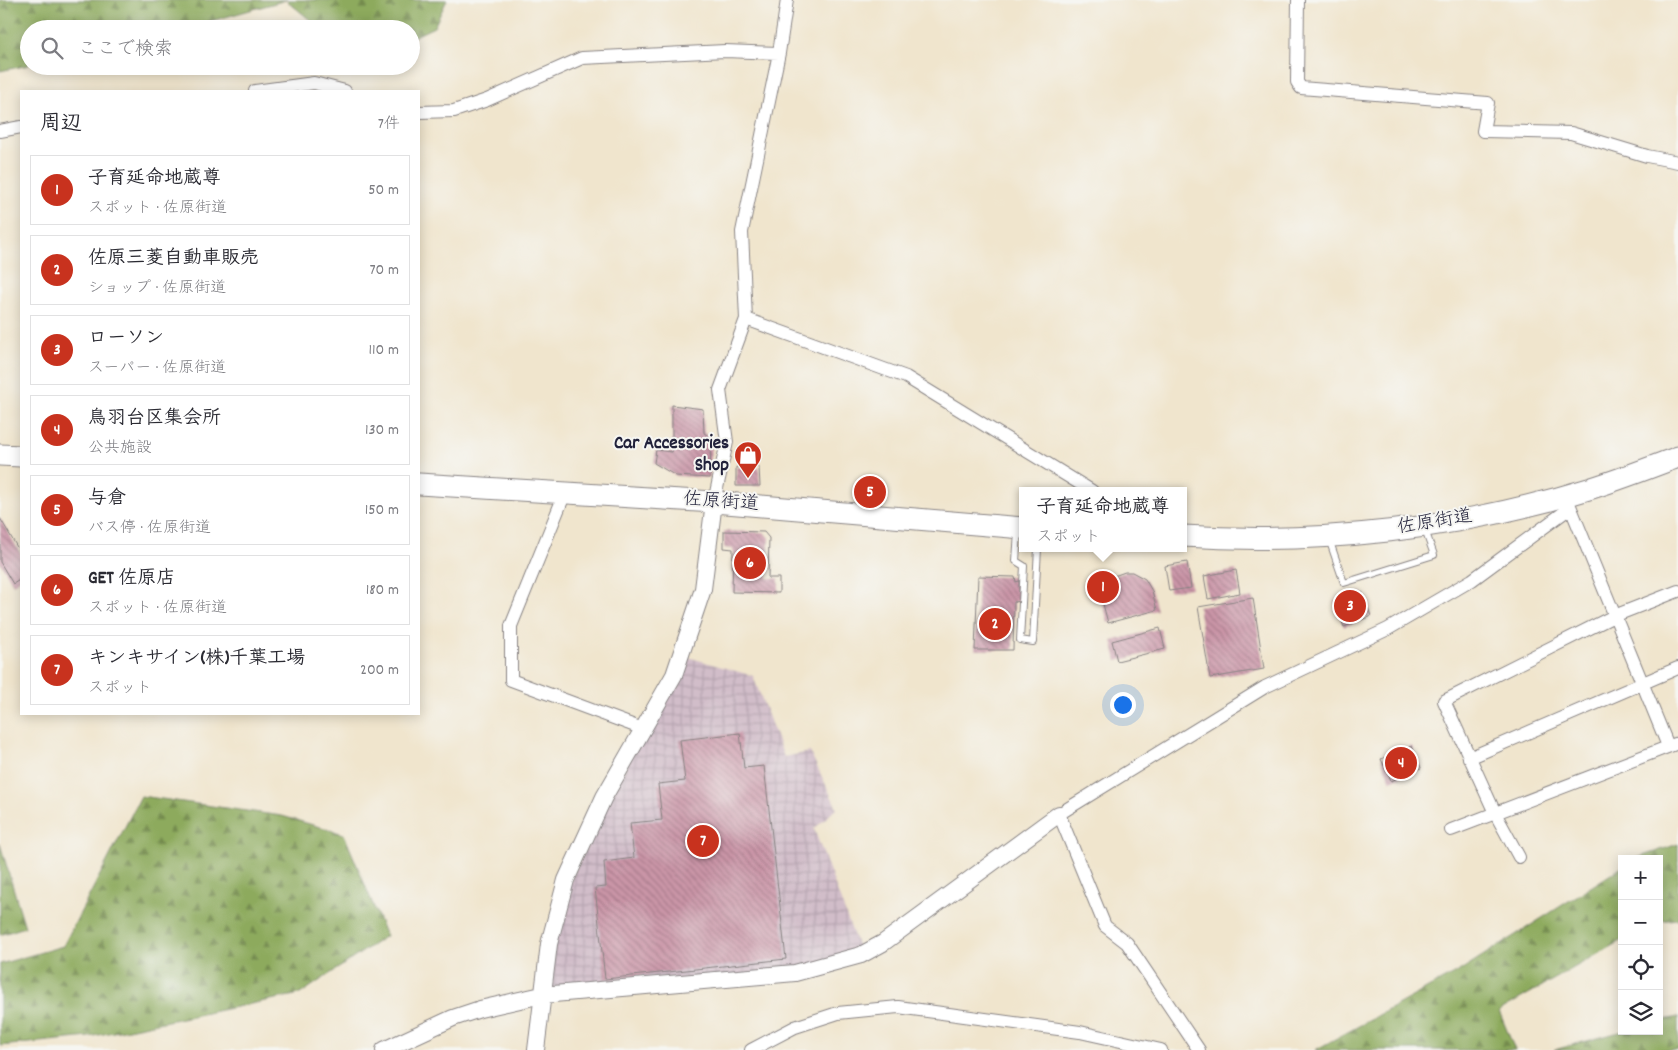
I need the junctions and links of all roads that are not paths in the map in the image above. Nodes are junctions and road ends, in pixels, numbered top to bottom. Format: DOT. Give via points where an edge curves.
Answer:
graph roads {
  1 [pos="786,0"];
  2 [pos="1298,0"];
  3 [pos="779,53"];
  4 [pos="262,90"];
  5 [pos="341,90"];
  6 [pos="420,112"];
  7 [pos="20,127"];
  8 [pos="0,131"];
  9 [pos="1678,162"];
  10 [pos="746,319"];
  11 [pos="0,455"];
  12 [pos="20,456"];
  13 [pos="1678,457"];
  14 [pos="420,484"];
  15 [pos="1085,487"];
  16 [pos="565,493"];
  17 [pos="714,502"];
  18 [pos="1568,502"];
  19 [pos="1424,527"];
  20 [pos="1019,528"];
  21 [pos="1019,536"];
  22 [pos="1187,536"];
  23 [pos="1328,537"];
  24 [pos="1038,552"];
  25 [pos="1678,591"];
  26 [pos="1614,616"];
  27 [pos="1678,668"];
  28 [pos="1641,682"];
  29 [pos="643,729"];
  30 [pos="1673,745"];
  31 [pos="1470,758"];
  32 [pos="1495,813"];
  33 [pos="1059,814"];
  34 [pos="1450,830"];
  35 [pos="1519,857"];
  36 [pos="542,995"];
  37 [pos="384,1050"];
  38 [pos="536,1050"];
  39 [pos="751,1050"];
  40 [pos="1161,1050"];
  41 [pos="1199,1050"];
  1 -- 3 [label="street"];
  2 -- 9 [label="street" via="1297,82 1300,88 1488,103 1483,131 1571,133"];
  3 -- 6 [label="street" via="725,51 582,58 454,111"];
  3 -- 10 [label="street" via="742,232"];
  4 -- 5 [label="street" via="314,83"];
  7 -- 8 [label="street"];
  10 -- 15 [label="street" via="906,377"];
  10 -- 17 [label="street" via="720,390 727,442"];
  11 -- 12 [label="highway"];
  13 -- 18 [label="highway, 佐原街道"];
  14 -- 16 [label="highway, 佐原街道"];
  16 -- 17 [label="highway, 佐原街道"];
  16 -- 29 [label="street" via="511,626 511,680"];
  17 -- 20 [label="highway, 佐原街道"];
  17 -- 29 [label="street" via="703,589 674,675"];
  18 -- 19 [label="highway, 佐原街道"];
  18 -- 26 [label="street"];
  18 -- 33 [label="street" via="1472,580 1388,629 1265,687"];
  19 -- 23 [label="highway, 佐原街道"];
  19 -- 23 [label="lane" via="1434,555 1344,583"];
  21 -- 24 [label="lane" via="1016,560 1024,566 1020,640 1033,642"];
  22 -- 23 [label="highway, 佐原街道" via="1233,539"];
  25 -- 26 [label="street"];
  26 -- 28 [label="street"];
  26 -- 31 [label="street" via="1444,701"];
  27 -- 28 [label="street"];
  28 -- 30 [label="street"];
  28 -- 31 [label="street"];
  29 -- 36 [label="street" via="604,797 566,880 552,930"];
  30 -- 32 [label="street"];
  31 -- 32 [label="street"];
  32 -- 34 [label="street"];
  32 -- 35 [label="street"];
  33 -- 36 [label="street" via="883,943 861,955 795,973"];
  33 -- 41 [label="street" via="1105,926 1127,943"];
  36 -- 37 [label="street" via="471,1012"];
  36 -- 38 [label="street"];
  39 -- 40 [label="street" via="795,1027 838,1013 898,1007 1080,1032"];
}
